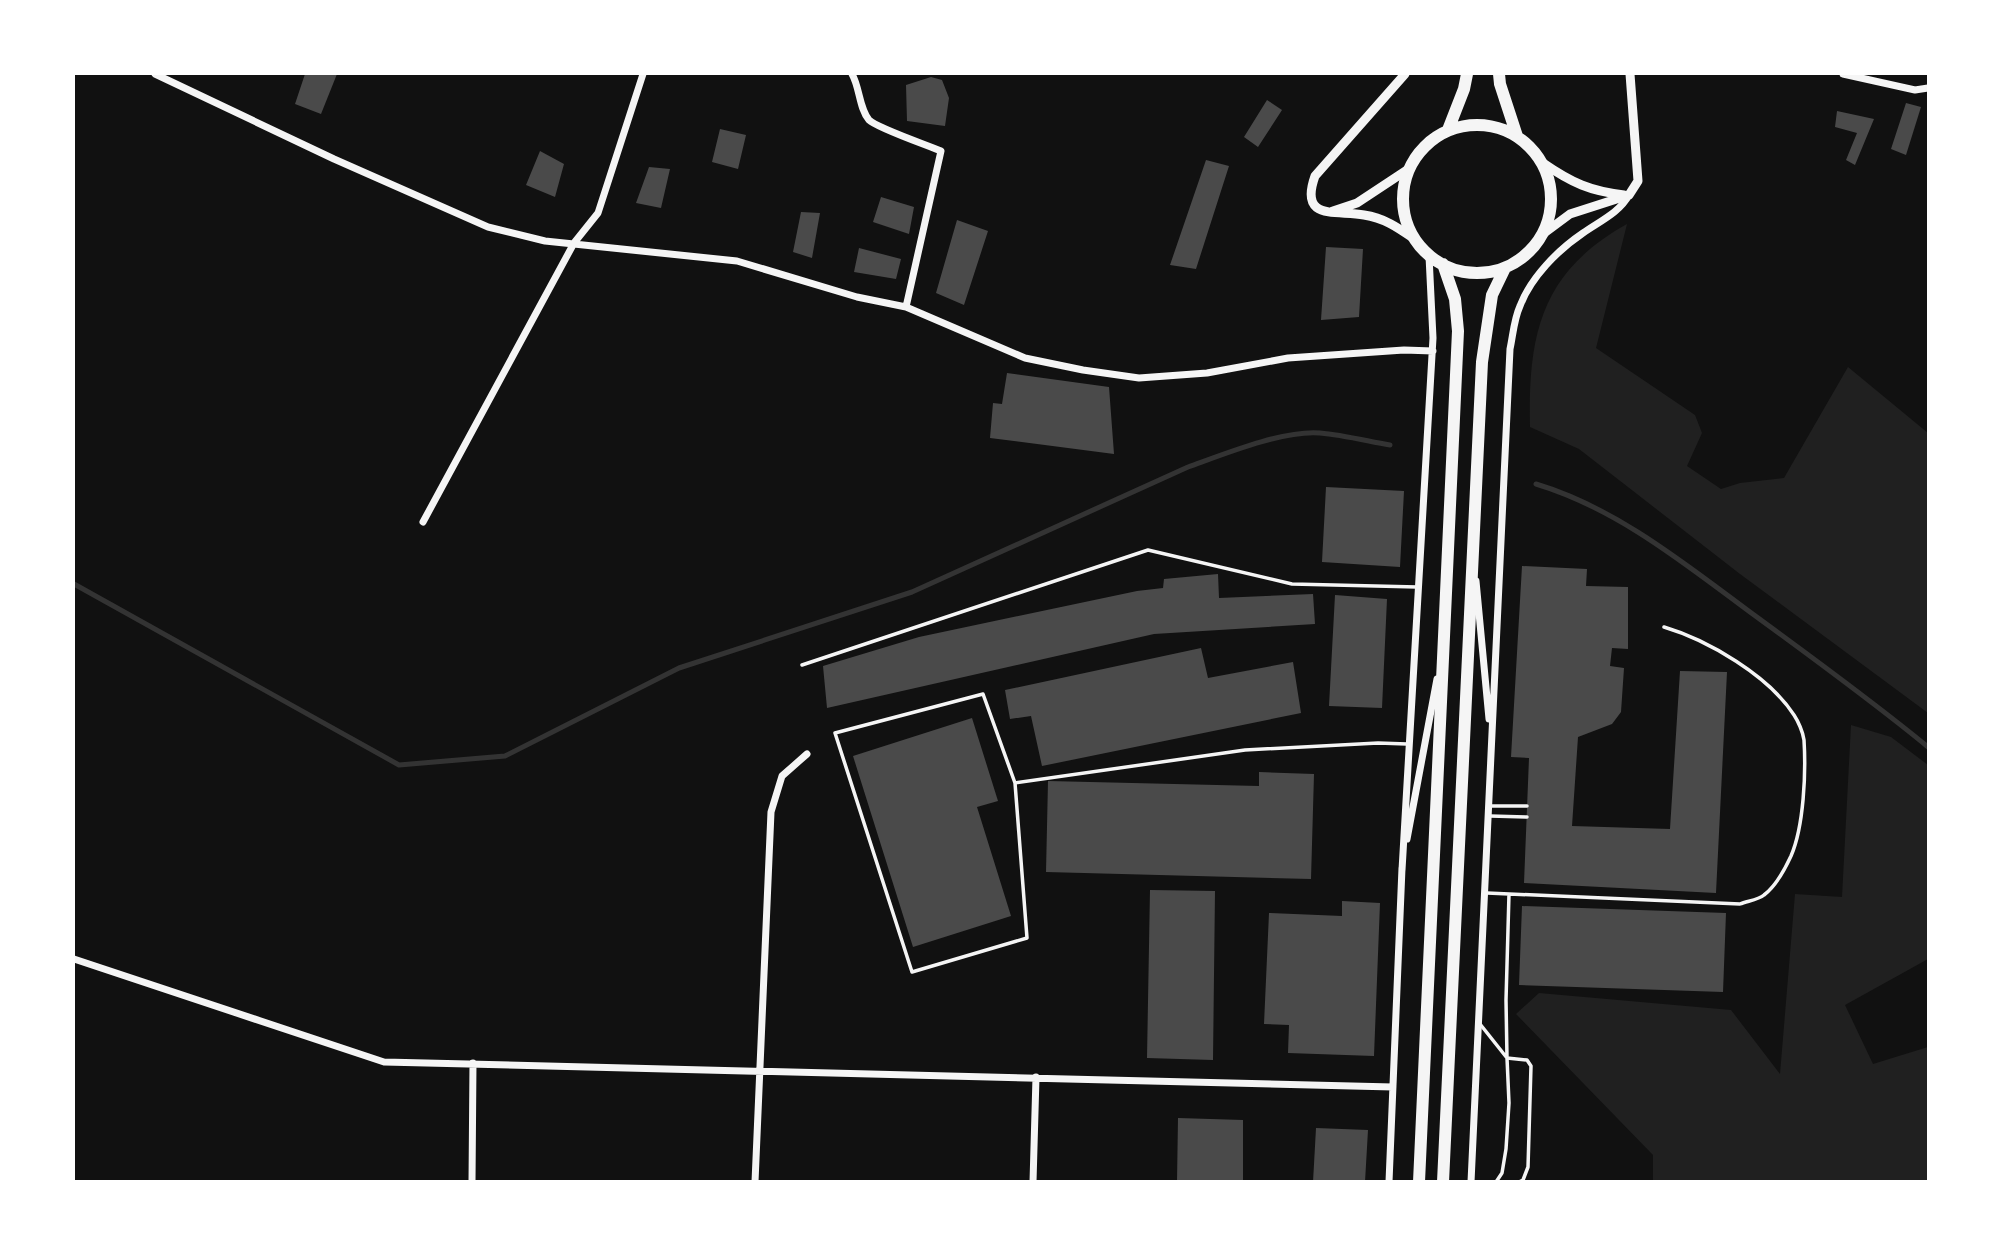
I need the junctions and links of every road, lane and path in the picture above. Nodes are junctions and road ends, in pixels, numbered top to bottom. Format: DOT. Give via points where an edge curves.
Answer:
graph roads {
  1 [pos="155,74"];
  2 [pos="643,74"];
  3 [pos="852,74"];
  4 [pos="1405,74"];
  5 [pos="1467,74"];
  6 [pos="1499,74"];
  7 [pos="1630,74"];
  8 [pos="1843,74"];
  9 [pos="1928,88"];
  10 [pos="1448,130"];
  11 [pos="1517,136"];
  12 [pos="1543,163"];
  13 [pos="1410,168"];
  14 [pos="1629,195"];
  15 [pos="1330,212"];
  16 [pos="1543,234"];
  17 [pos="1413,238"];
  18 [pos="574,243"];
  19 [pos="1429,256"];
  20 [pos="1443,264"];
  21 [pos="1505,268"];
  22 [pos="906,307"];
  23 [pos="1433,351"];
  24 [pos="423,522"];
  25 [pos="1473,543"];
  26 [pos="1419,587"];
  27 [pos="1664,627"];
  28 [pos="1445,637"];
  29 [pos="802,665"];
  30 [pos="1409,744"];
  31 [pos="1491,747"];
  32 [pos="807,754"];
  33 [pos="1015,783"];
  34 [pos="1489,806"];
  35 [pos="1527,806"];
  36 [pos="1488,816"];
  37 [pos="1527,817"];
  38 [pos="1402,870"];
  39 [pos="1485,893"];
  40 [pos="1510,894"];
  41 [pos="74,959"];
  42 [pos="1478,1021"];
  43 [pos="1507,1058"];
  44 [pos="473,1063"];
  45 [pos="759,1071"];
  46 [pos="1036,1077"];
  47 [pos="1393,1087"];
  48 [pos="472,1181"];
  49 [pos="755,1181"];
  50 [pos="1033,1181"];
  51 [pos="1389,1181"];
  52 [pos="1419,1181"];
  53 [pos="1443,1181"];
  54 [pos="1471,1181"];
  55 [pos="1496,1181"];
  56 [pos="1519,1181"];
  1 -- 18 [label="street" via="488,228"];
  2 -- 18 [label="street" via="598,213"];
  3 -- 22 [label="street" via="870,121 941,151"];
  4 -- 15 [label="street" via="1315,176 1312,204"];
  5 -- 10 [label="highway"];
  6 -- 11 [label="highway"];
  7 -- 14 [label="street" via="1638,181"];
  8 -- 9 [label="street" via="1915,90"];
  10 -- 11 [label="highway" via="1480,124"];
  10 -- 13 [label="highway" via="1437,135"];
  11 -- 12 [label="highway"];
  12 -- 14 [label="street" via="1596,191"];
  12 -- 16 [label="highway" via="1550,183 1550,214"];
  13 -- 15 [label="street" via="1357,203"];
  13 -- 17 [label="highway" via="1402,204"];
  14 -- 16 [label="street" via="1570,214"];
  14 -- 31 [label="street" via="1623,206 1554,258 1519,308 1510,349"];
  15 -- 17 [label="street" via="1391,222"];
  16 -- 21 [label="highway" via="1527,255"];
  17 -- 19 [label="highway"];
  18 -- 22 [label="street" via="737,261"];
  18 -- 24 [label="street"];
  19 -- 20 [label="highway"];
  19 -- 23 [label="street"];
  20 -- 21 [label="highway" via="1481,274"];
  20 -- 28 [label="highway" via="1455,299 1458,331"];
  21 -- 25 [label="highway" via="1492,295 1486,326"];
  22 -- 23 [label="street" via="1026,358 1139,378 1207,373 1288,358"];
  23 -- 26 [label="street"];
  25 -- 31 [label="street"];
  25 -- 53 [label="highway"];
  26 -- 29 [label="lane" via="1292,584 1148,550"];
  26 -- 30 [label="street"];
  27 -- 40 [label="lane" via="1733,658 1794,715 1804,737 1800,821 1792,854 1763,896 1740,904"];
  28 -- 38 [label="street"];
  28 -- 52 [label="highway"];
  30 -- 33 [label="lane" via="1245,750"];
  30 -- 38 [label="street"];
  31 -- 34 [label="street"];
  32 -- 45 [label="street" via="782,776 771,812"];
  33 -- 33 [label="lane" via="983,694 835,733 912,972 1027,937"];
  34 -- 35 [label="lane"];
  34 -- 36 [label="street"];
  36 -- 37 [label="lane"];
  36 -- 39 [label="street"];
  38 -- 47 [label="street"];
  39 -- 40 [label="lane"];
  39 -- 42 [label="street"];
  40 -- 43 [label="lane"];
  41 -- 44 [label="street" via="384,1062"];
  42 -- 43 [label="lane"];
  42 -- 54 [label="street"];
  43 -- 55 [label="lane" via="1506,1149 1503,1173"];
  43 -- 56 [label="lane" via="1527,1060 1531,1066 1528,1167"];
  44 -- 45 [label="street"];
  44 -- 48 [label="street"];
  45 -- 46 [label="street"];
  45 -- 49 [label="street"];
  46 -- 47 [label="street"];
  46 -- 50 [label="street"];
  47 -- 51 [label="street"];
}
